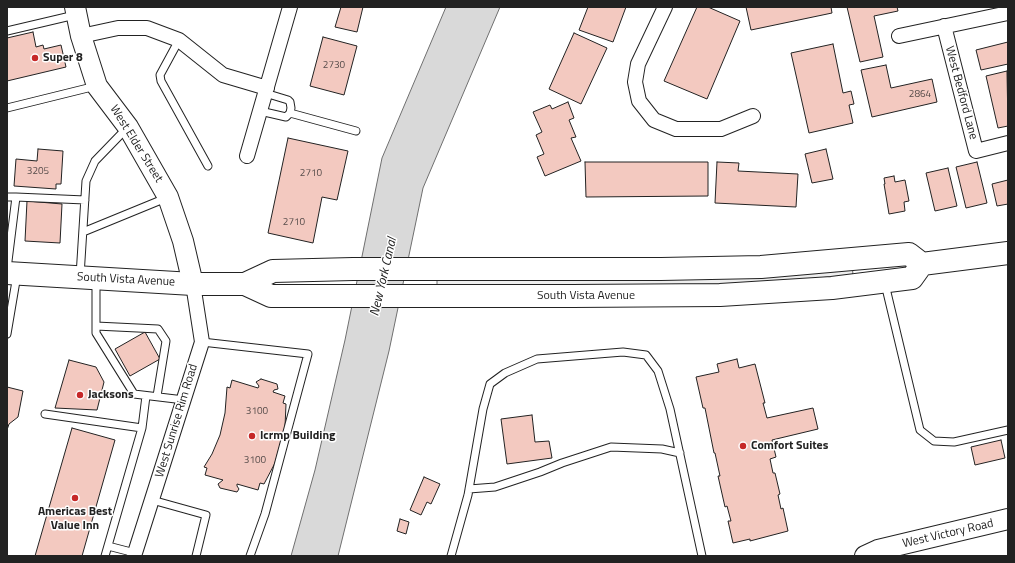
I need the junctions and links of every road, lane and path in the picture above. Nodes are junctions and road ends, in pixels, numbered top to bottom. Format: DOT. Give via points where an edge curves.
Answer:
graph roads {
  1 [pos="290,7"];
  2 [pos="666,7"];
  3 [pos="76,11"];
  4 [pos="1008,13"];
  5 [pos="944,26"];
  6 [pos="7,31"];
  7 [pos="81,36"];
  8 [pos="899,36"];
  9 [pos="179,40"];
  10 [pos="97,86"];
  11 [pos="266,90"];
  12 [pos="7,108"];
  13 [pos="260,111"];
  14 [pos="290,113"];
  15 [pos="753,116"];
  16 [pos="128,127"];
  17 [pos="356,131"];
  18 [pos="1008,143"];
  19 [pos="247,156"];
  20 [pos="208,166"];
  21 [pos="7,197"];
  22 [pos="16,197"];
  23 [pos="168,197"];
  24 [pos="85,200"];
  25 [pos="83,232"];
  26 [pos="1008,253"];
  27 [pos="922,264"];
  28 [pos="10,272"];
  29 [pos="88,278"];
  30 [pos="885,282"];
  31 [pos="193,284"];
  32 [pos="245,284"];
  33 [pos="96,326"];
  34 [pos="7,334"];
  35 [pos="202,342"];
  36 [pos="146,396"];
  37 [pos="157,396"];
  38 [pos="184,400"];
  39 [pos="45,414"];
  40 [pos="142,428"];
  41 [pos="1008,430"];
  42 [pos="680,453"];
  43 [pos="469,489"];
  44 [pos="152,500"];
  45 [pos="1008,519"];
  46 [pos="108,546"];
  47 [pos="135,554"];
  48 [pos="105,556"];
  49 [pos="196,556"];
  50 [pos="250,556"];
  51 [pos="451,556"];
  52 [pos="702,556"];
  53 [pos="865,556"];
  1 -- 11 [label="street"];
  2 -- 15 [label="street" via="638,64 635,82 639,101 654,120 676,129 722,129"];
  3 -- 6 [label="lane"];
  3 -- 7 [label="street, West Elder Street"];
  4 -- 5 [label="street"];
  5 -- 8 [label="street"];
  5 -- 18 [label="street, West Bedford Lane" via="976,151"];
  7 -- 9 [label="street" via="118,28 147,28"];
  7 -- 10 [label="street, West Elder Street"];
  9 -- 11 [label="street" via="223,75"];
  9 -- 20 [label="lane" via="160,75 161,81"];
  10 -- 12 [label="lane"];
  10 -- 16 [label="street, West Elder Street"];
  11 -- 13 [label="street"];
  11 -- 14 [label="lane" via="288,100"];
  13 -- 14 [label="lane" via="286,117"];
  13 -- 19 [label="street"];
  14 -- 17 [label="lane"];
  16 -- 23 [label="street, West Elder Street"];
  16 -- 24 [label="lane" via="94,162 86,181"];
  21 -- 22 [label="lane"];
  22 -- 24 [label="lane"];
  22 -- 28 [label="lane"];
  23 -- 25 [label="lane"];
  23 -- 31 [label="street, West Elder Street"];
  24 -- 25 [label="lane"];
  25 -- 29 [label="lane"];
  26 -- 27 [label="main road"];
  27 -- 30 [label="main road, South Vista Avenue" via="912,278"];
  27 -- 32 [label="main road, South Vista Avenue" via="909,254 761,267 273,271"];
  28 -- 29 [label="main road, South Vista Avenue"];
  28 -- 34 [label="lane"];
  29 -- 31 [label="main road, South Vista Avenue"];
  29 -- 33 [label="lane"];
  30 -- 32 [label="main road, South Vista Avenue" via="720,295 411,297 272,296"];
  30 -- 41 [label="lane" via="920,430 934,441 954,442"];
  31 -- 32 [label="main road, South Vista Avenue"];
  31 -- 35 [label="street, West Sunrise Rim Road"];
  33 -- 36 [label="lane" via="96,333 134,394"];
  33 -- 37 [label="lane" via="158,329 166,342"];
  35 -- 38 [label="street, West Sunrise Rim Road"];
  35 -- 50 [label="lane" via="308,354 265,514"];
  36 -- 37 [label="lane"];
  36 -- 40 [label="lane"];
  37 -- 38 [label="lane"];
  38 -- 44 [label="street, West Sunrise Rim Road"];
  39 -- 40 [label="lane"];
  40 -- 46 [label="lane"];
  42 -- 43 [label="lane" via="662,449 611,447 496,487"];
  42 -- 43 [label="lane" via="658,370 646,355 623,352 537,359 505,373 490,384"];
  42 -- 52 [label="lane"];
  43 -- 51 [label="lane"];
  44 -- 47 [label="street, West Sunrise Rim Road"];
  44 -- 49 [label="lane" via="206,515"];
  45 -- 53 [label="street, West Victory Road" via="878,550"];
  46 -- 47 [label="lane"];
  46 -- 48 [label="lane"];
}
